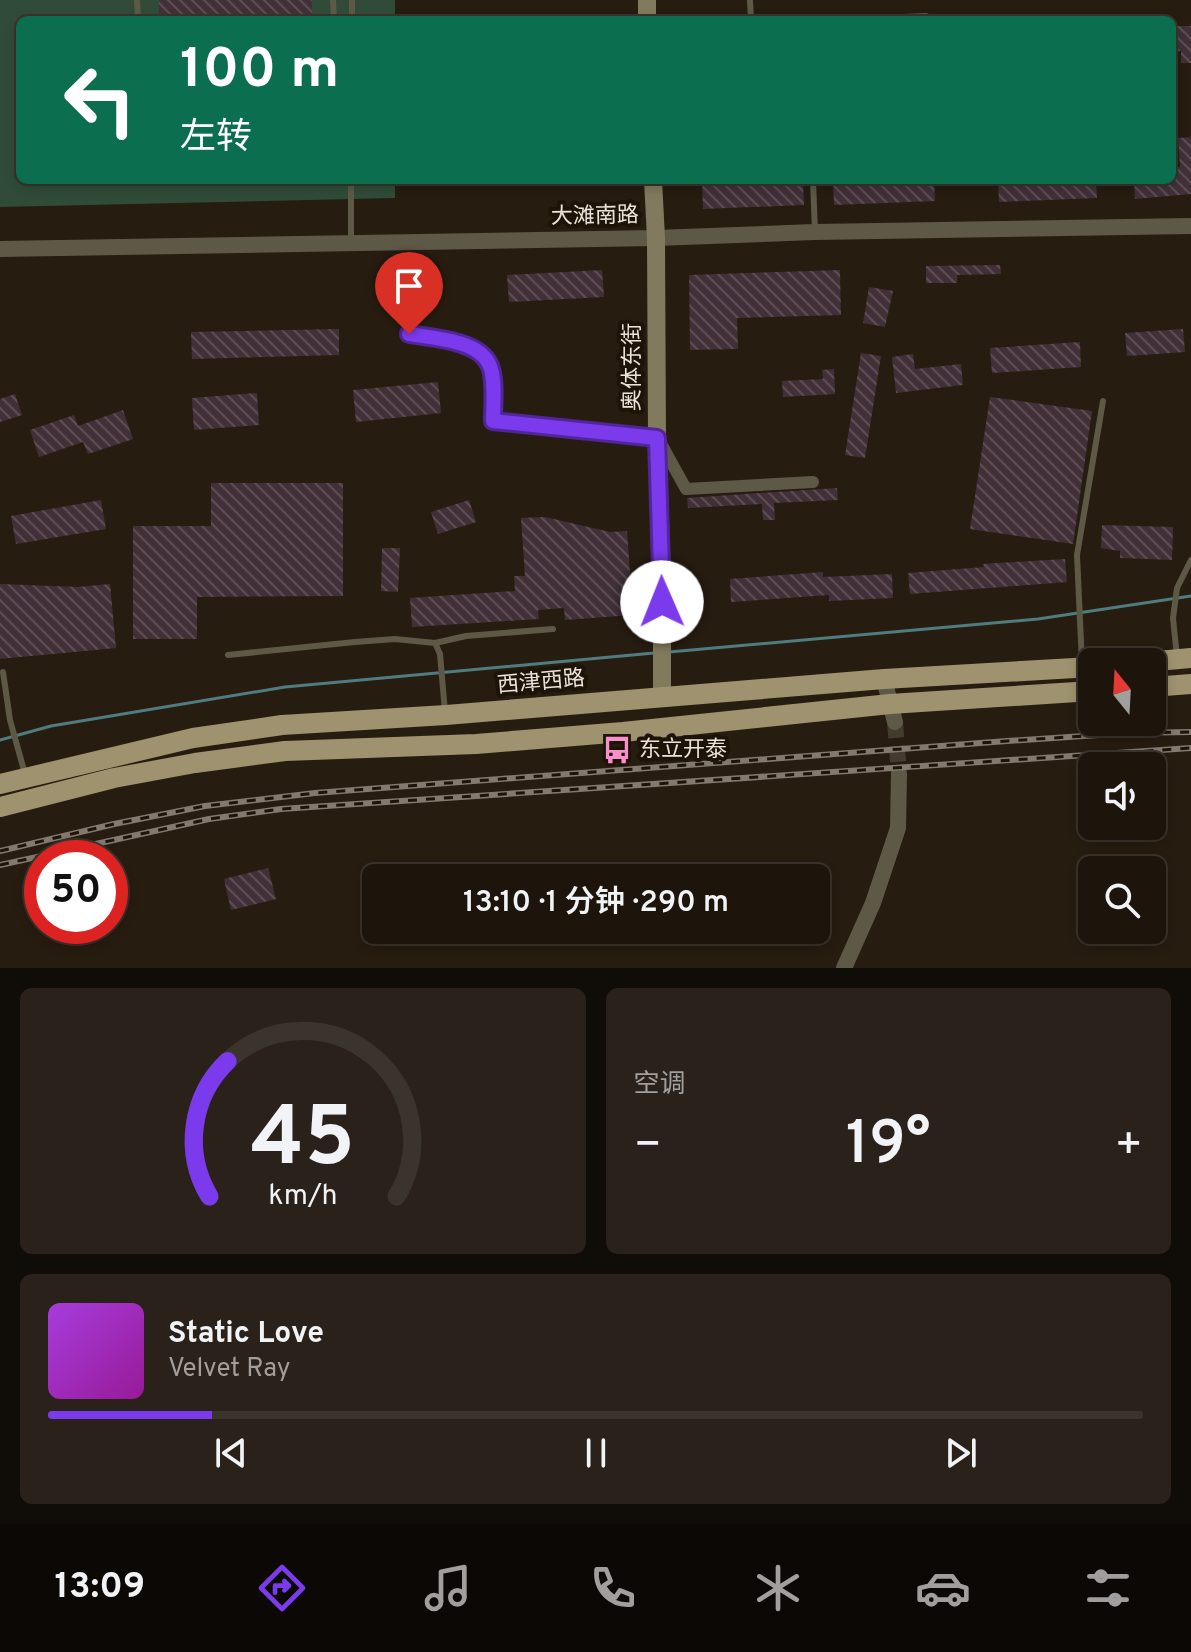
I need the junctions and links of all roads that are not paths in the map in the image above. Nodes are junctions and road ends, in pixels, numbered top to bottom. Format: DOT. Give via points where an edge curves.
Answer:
graph roads {
  1 [pos="351,184"];
  2 [pos="653,184"];
  3 [pos="813,184"];
  4 [pos="1191,226"];
  5 [pos="815,232"];
  6 [pos="656,238"];
  7 [pos="351,243"];
  8 [pos="0,249"];
  9 [pos="409,334"];
  10 [pos="1103,401"];
  11 [pos="657,438"];
  12 [pos="813,482"];
  13 [pos="1191,560"];
  14 [pos="553,629"];
  15 [pos="435,643"];
  16 [pos="1084,648"];
  17 [pos="228,655"];
  18 [pos="1184,659"];
  19 [pos="1078,668"];
  20 [pos="3,672"];
  21 [pos="884,679"];
  22 [pos="1191,684"];
  23 [pos="1166,686"];
  24 [pos="1078,693"];
  25 [pos="662,697"];
  26 [pos="892,713"];
  27 [pos="446,715"];
  28 [pos="193,738"];
  29 [pos="195,763"];
  30 [pos="899,774"];
  31 [pos="26,778"];
  32 [pos="0,784"];
  33 [pos="0,807"];
  34 [pos="844,968"];
  1 -- 7 [label="lane"];
  2 -- 6 [label="main road, 奥体东街"];
  3 -- 5 [label="lane"];
  4 -- 5 [label="street, 大滩南路"];
  5 -- 6 [label="street, 大滩南路"];
  6 -- 7 [label="street, 大滩南路"];
  6 -- 11 [label="main road, 奥体东街"];
  7 -- 8 [label="street, 大滩南路"];
  9 -- 11 [label="lane" via="478,351 490,365 493,421"];
  10 -- 16 [label="lane" via="1077,555"];
  11 -- 12 [label="street" via="686,489"];
  11 -- 25 [label="main road, 奥体东街"];
  13 -- 18 [label="lane" via="1177,588 1173,618"];
  14 -- 15 [label="lane"];
  15 -- 17 [label="lane" via="395,639"];
  15 -- 27 [label="lane"];
  19 -- 21 [label="main road, 西津西路"];
  20 -- 31 [label="lane"];
  21 -- 25 [label="main road, 西津西路"];
  21 -- 26 [label="street"];
  22 -- 23 [label="main road"];
  24 -- 26 [label="main road"];
  25 -- 27 [label="main road, 西津西路"];
  26 -- 29 [label="main road" via="476,744 285,751"];
  27 -- 28 [label="main road, 西津西路" via="282,725"];
  28 -- 29 [label="main road"];
  28 -- 31 [label="main road, 西津西路"];
  29 -- 33 [label="main road"];
  30 -- 34 [label="street" via="898,828"];
  31 -- 32 [label="main road, 西津西路"];
}
